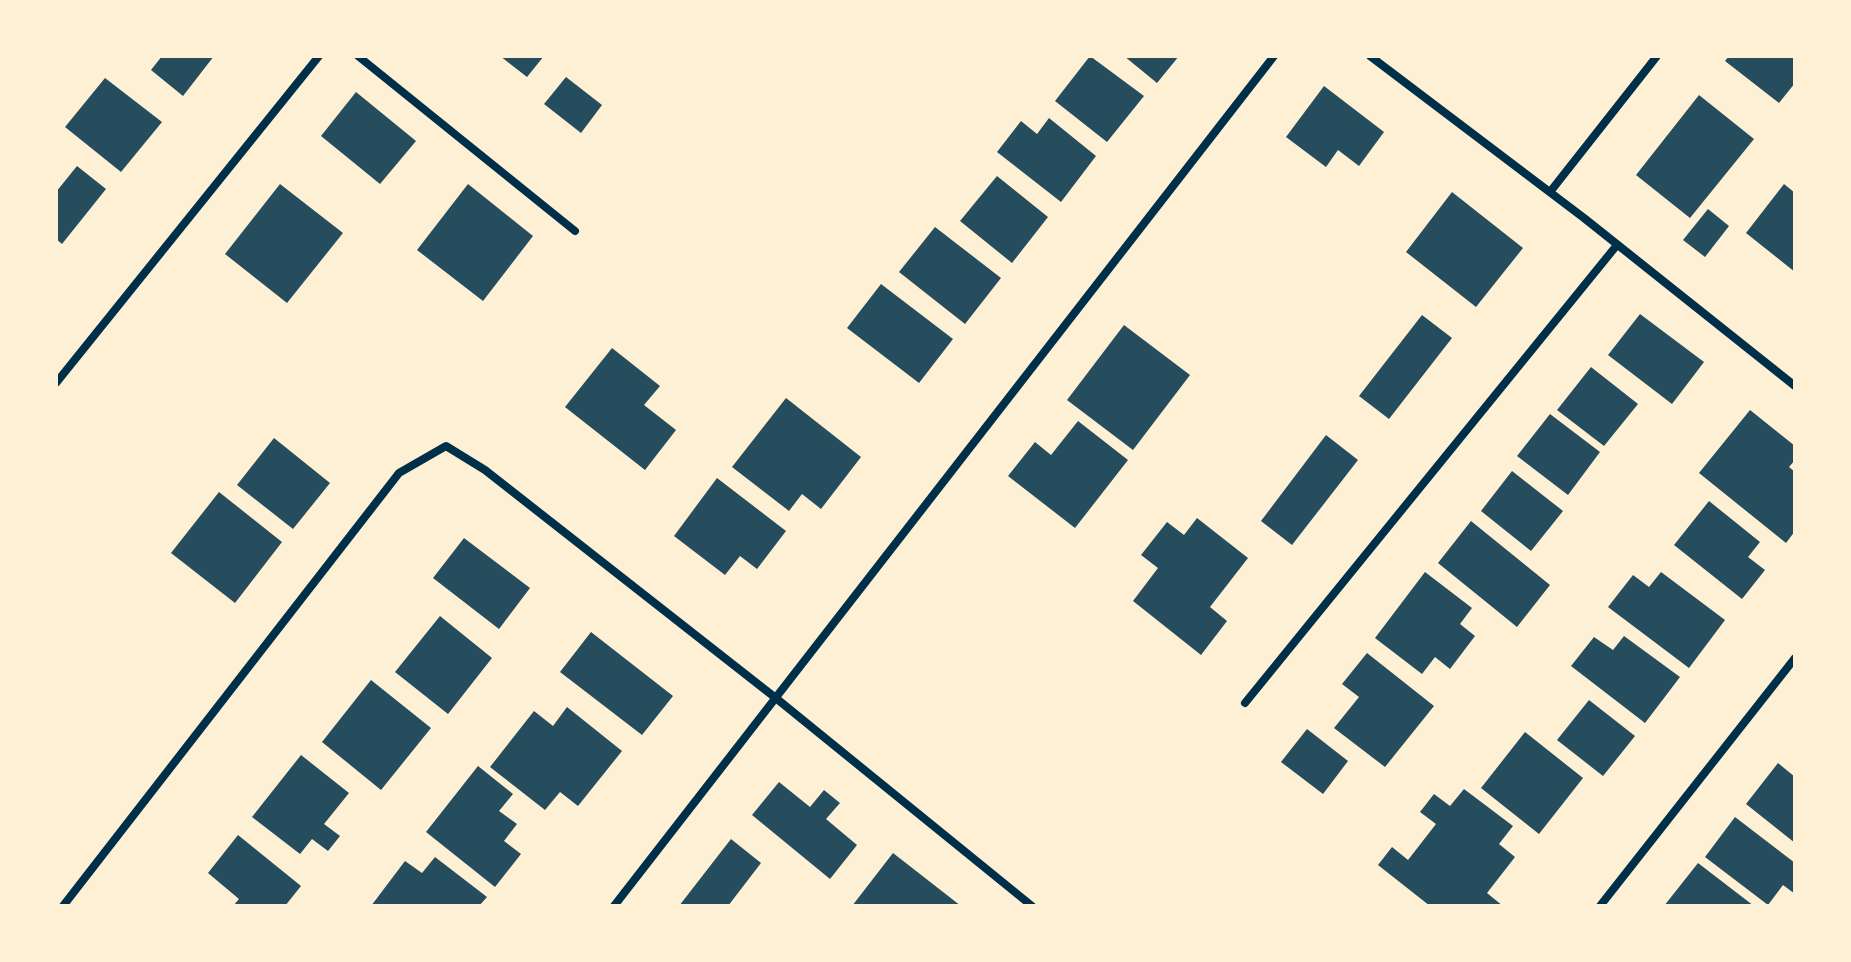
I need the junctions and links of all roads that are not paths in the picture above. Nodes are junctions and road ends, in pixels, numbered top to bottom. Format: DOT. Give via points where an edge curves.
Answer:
graph roads {
  1 [pos="319,56"];
  2 [pos="358,56"];
  3 [pos="1274,56"];
  4 [pos="1370,56"];
  5 [pos="1657,56"];
  6 [pos="1550,192"];
  7 [pos="575,231"];
  8 [pos="1617,245"];
  9 [pos="56,383"];
  10 [pos="1795,386"];
  11 [pos="1795,658"];
  12 [pos="777,699"];
  13 [pos="1245,703"];
  14 [pos="63,906"];
  15 [pos="614,906"];
  16 [pos="1032,906"];
  17 [pos="1600,906"];
  1 -- 9 [label="street"];
  2 -- 7 [label="street"];
  3 -- 12 [label="street"];
  4 -- 6 [label="street"];
  5 -- 6 [label="street"];
  6 -- 8 [label="street"];
  8 -- 10 [label="street"];
  8 -- 13 [label="street"];
  11 -- 17 [label="street"];
  12 -- 14 [label="street" via="485,470 446,446 399,473"];
  12 -- 15 [label="street"];
  12 -- 16 [label="street"];
}
